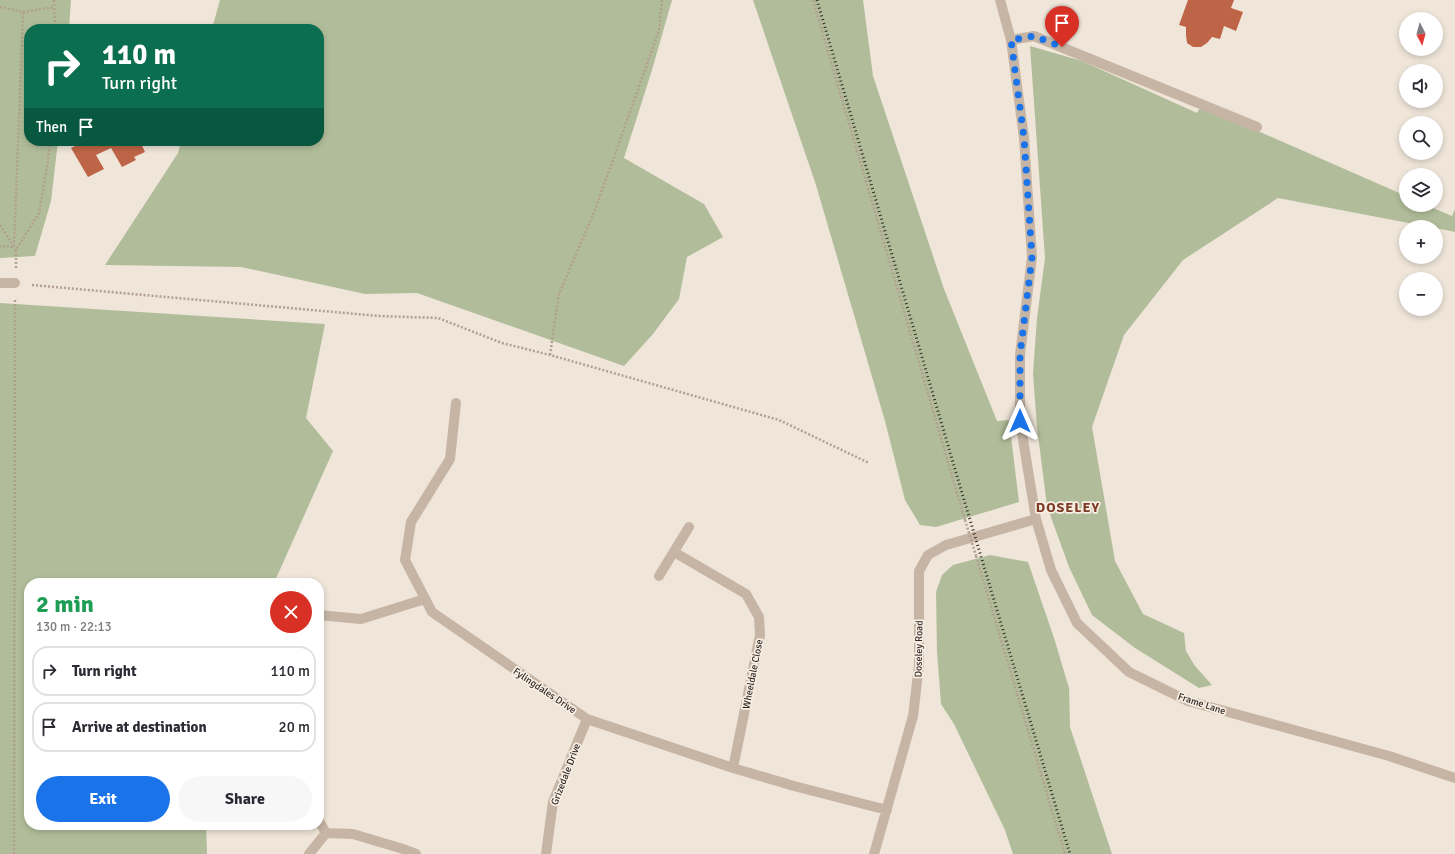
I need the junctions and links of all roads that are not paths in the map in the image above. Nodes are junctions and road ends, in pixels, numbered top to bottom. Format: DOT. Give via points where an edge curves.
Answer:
graph roads {
  1 [pos="1000,0"];
  2 [pos="1011,40"];
  3 [pos="1257,127"];
  4 [pos="0,283"];
  5 [pos="16,283"];
  6 [pos="456,403"];
  7 [pos="1036,519"];
  8 [pos="689,527"];
  9 [pos="674,552"];
  10 [pos="659,576"];
  11 [pos="425,599"];
  12 [pos="324,615"];
  13 [pos="587,719"];
  14 [pos="733,768"];
  15 [pos="1455,778"];
  16 [pos="887,810"];
  17 [pos="324,830"];
  18 [pos="326,833"];
  19 [pos="309,854"];
  20 [pos="416,854"];
  21 [pos="546,854"];
  22 [pos="874,854"];
  1 -- 2 [label="street, Frame Lane"];
  2 -- 3 [label="street" via="1034,36"];
  2 -- 7 [label="street, Frame Lane" via="1024,138 1032,257 1020,355 1020,421"];
  4 -- 5 [label="street"];
  6 -- 11 [label="street, Fylingdales Drive" via="450,459 411,522 405,560"];
  7 -- 15 [label="street, Frame Lane" via="1051,570 1077,623 1129,672 1188,701 1389,756"];
  7 -- 16 [label="street, Doseley Road" via="946,545 928,555 919,571 919,664 913,716"];
  8 -- 9 [label="street"];
  9 -- 10 [label="street"];
  9 -- 14 [label="street, Wheeldale Close" via="746,594 759,617 760,635"];
  11 -- 12 [label="street" via="361,619"];
  11 -- 13 [label="street, Fylingdales Drive" via="432,612"];
  13 -- 14 [label="street, Fylingdales Drive"];
  13 -- 21 [label="street, Grizedale Drive" via="553,802"];
  14 -- 16 [label="street, Fylingdales Drive"];
  16 -- 22 [label="street, Doseley Road"];
  17 -- 18 [label="street"];
  18 -- 19 [label="street"];
  18 -- 20 [label="street" via="353,834"];
}
